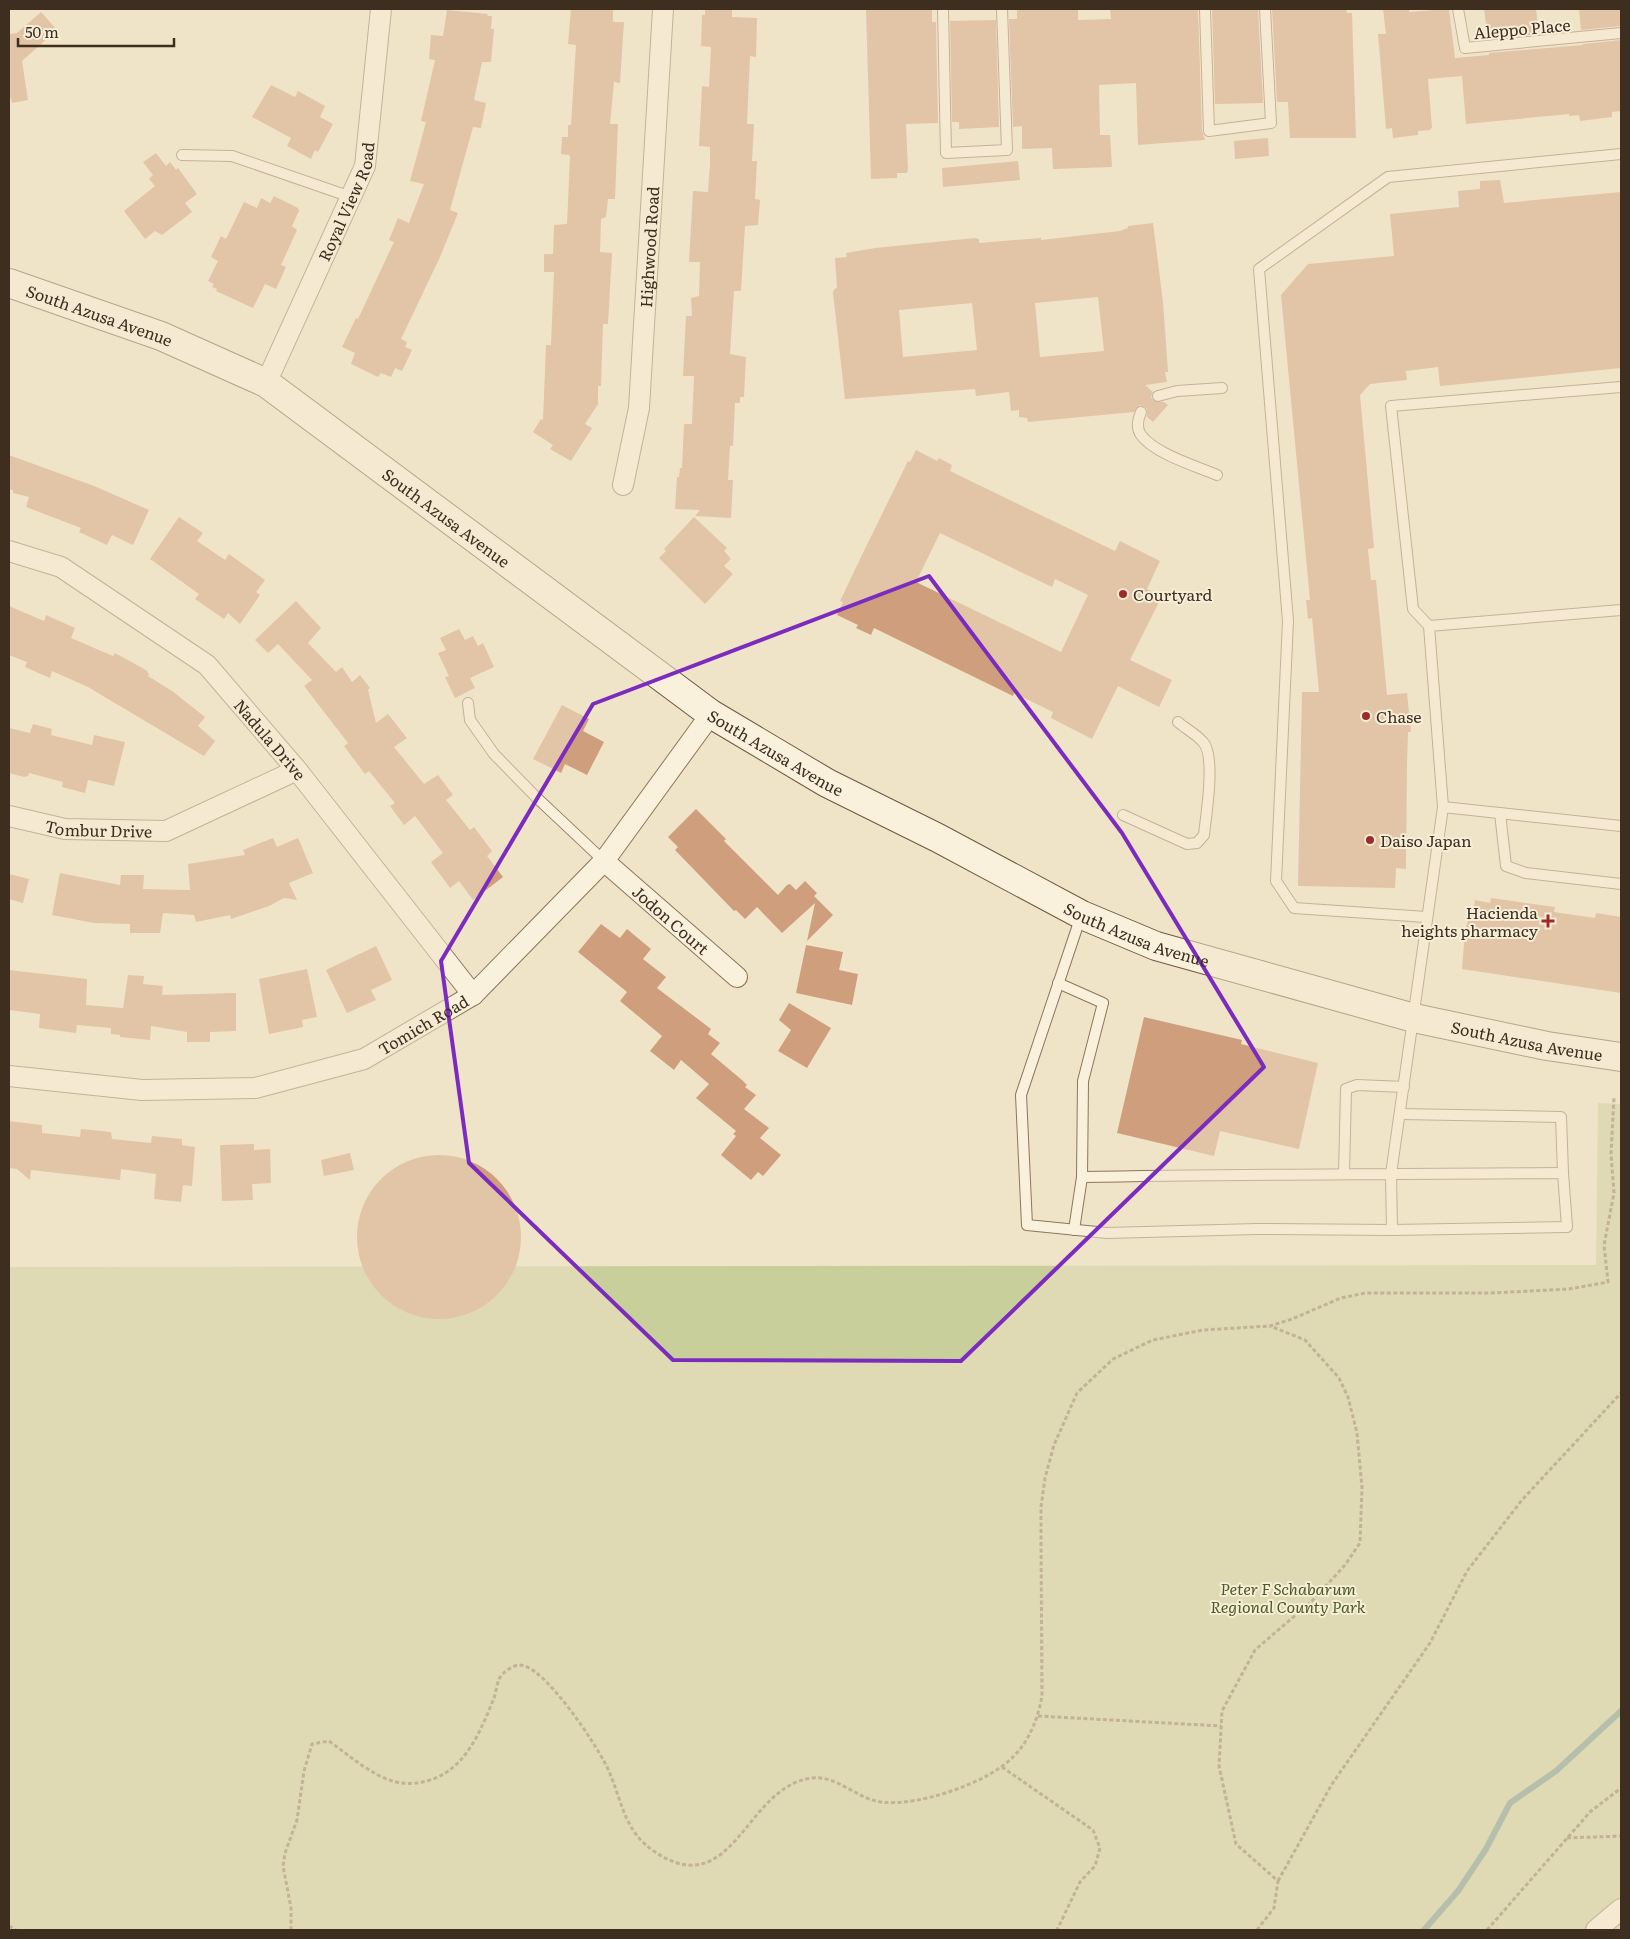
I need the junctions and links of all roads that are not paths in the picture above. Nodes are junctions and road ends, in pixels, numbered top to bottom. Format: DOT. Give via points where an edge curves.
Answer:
graph roads {
  1 [pos="381,9"];
  2 [pos="663,9"];
  3 [pos="942,9"];
  4 [pos="1002,9"];
  5 [pos="1205,9"];
  6 [pos="1265,9"];
  7 [pos="1458,9"];
  8 [pos="1621,34"];
  9 [pos="1621,154"];
  10 [pos="182,156"];
  11 [pos="351,197"];
  12 [pos="9,282"];
  13 [pos="266,383"];
  14 [pos="1621,387"];
  15 [pos="1222,388"];
  16 [pos="1158,396"];
  17 [pos="1141,412"];
  18 [pos="1217,475"];
  19 [pos="623,485"];
  20 [pos="9,551"];
  21 [pos="1621,610"];
  22 [pos="1429,626"];
  23 [pos="468,703"];
  24 [pos="711,714"];
  25 [pos="1178,722"];
  26 [pos="297,770"];
  27 [pos="1443,807"];
  28 [pos="1500,813"];
  29 [pos="1123,815"];
  30 [pos="9,816"];
  31 [pos="1621,826"];
  32 [pos="604,861"];
  33 [pos="1621,884"];
  34 [pos="1082,915"];
  35 [pos="1426,917"];
  36 [pos="737,978"];
  37 [pos="1058,983"];
  38 [pos="474,995"];
  39 [pos="1414,1018"];
  40 [pos="1621,1057"];
  41 [pos="9,1076"];
  42 [pos="1404,1087"];
  43 [pos="1400,1114"];
  44 [pos="1563,1173"];
  45 [pos="1344,1174"];
  46 [pos="1391,1174"];
  47 [pos="1082,1176"];
  48 [pos="1074,1230"];
  49 [pos="1392,1230"];
  50 [pos="1621,1909"];
  51 [pos="1596,1930"];
  1 -- 11 [label="street, Royal View Road" via="365,166"];
  2 -- 19 [label="street, Highwood Road" via="639,408"];
  3 -- 4 [label="lane" via="946,153 1006,150"];
  5 -- 6 [label="lane" via="1210,131 1271,123"];
  7 -- 8 [label="lane, Aleppo Place" via="1465,48"];
  9 -- 35 [label="lane" via="1388,177 1259,269 1288,621 1276,881 1294,908"];
  10 -- 11 [label="lane" via="232,156"];
  11 -- 13 [label="street, Royal View Road"];
  12 -- 13 [label="street, South Azusa Avenue" via="162,336"];
  13 -- 24 [label="street, South Azusa Avenue"];
  14 -- 22 [label="lane" via="1391,406 1412,609"];
  15 -- 16 [label="lane" via="1177,391"];
  17 -- 18 [label="lane" via="1137,425 1140,434 1151,444"];
  20 -- 26 [label="street, Nadula Drive" via="61,567 206,665"];
  21 -- 22 [label="lane"];
  22 -- 27 [label="lane"];
  23 -- 32 [label="lane" via="470,720 494,754"];
  24 -- 32 [label="street, Tomich Road"];
  24 -- 34 [label="street, South Azusa Avenue" via="827,783"];
  25 -- 29 [label="lane" via="1204,742 1208,751 1204,835 1198,844 1187,844"];
  26 -- 30 [label="street, Tombur Drive" via="166,831 65,829"];
  26 -- 38 [label="street, Nadula Drive"];
  27 -- 28 [label="lane"];
  27 -- 35 [label="lane"];
  28 -- 31 [label="lane"];
  28 -- 33 [label="lane" via="1506,866 1526,873"];
  32 -- 36 [label="street, Jodon Court"];
  32 -- 38 [label="street, Tomich Road"];
  34 -- 37 [label="lane"];
  34 -- 39 [label="street, South Azusa Avenue" via="1156,946"];
  35 -- 39 [label="lane"];
  37 -- 47 [label="lane" via="1103,1003 1083,1081"];
  37 -- 48 [label="lane" via="1021,1095 1027,1225"];
  38 -- 41 [label="street, Tomich Road" via="364,1059 255,1088 142,1090"];
  39 -- 40 [label="street, South Azusa Avenue" via="1547,1046"];
  39 -- 42 [label="lane"];
  42 -- 43 [label="lane"];
  42 -- 45 [label="lane" via="1357,1085 1346,1089"];
  43 -- 44 [label="lane" via="1560,1117"];
  43 -- 46 [label="lane"];
  44 -- 46 [label="lane"];
  44 -- 49 [label="lane" via="1567,1227"];
  45 -- 46 [label="lane"];
  45 -- 47 [label="lane"];
  46 -- 49 [label="lane"];
  47 -- 48 [label="lane"];
  48 -- 49 [label="lane" via="1108,1233"];
  50 -- 51 [label="street"];
}
